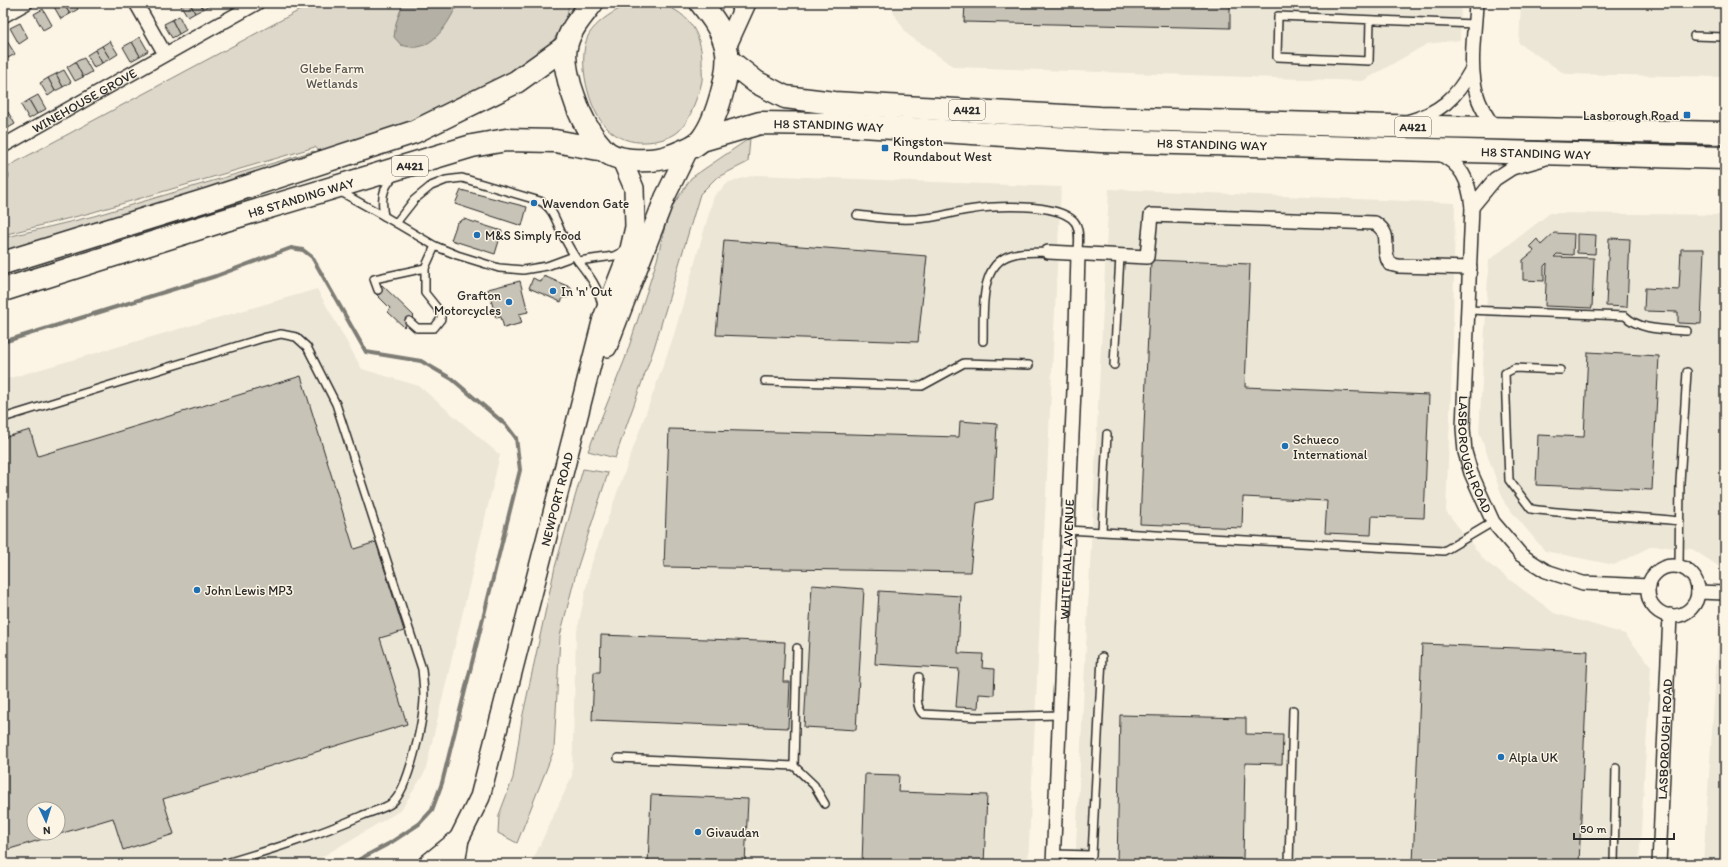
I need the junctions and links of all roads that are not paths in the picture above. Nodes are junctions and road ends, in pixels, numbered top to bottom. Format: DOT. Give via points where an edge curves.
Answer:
graph roads {
  1 [pos="26,3"];
  2 [pos="136,3"];
  3 [pos="258,3"];
  4 [pos="578,3"];
  5 [pos="592,3"];
  6 [pos="701,3"];
  7 [pos="746,3"];
  8 [pos="1476,3"];
  9 [pos="3,16"];
  10 [pos="1370,20"];
  11 [pos="1475,24"];
  12 [pos="575,25"];
  13 [pos="1694,36"];
  14 [pos="1725,37"];
  15 [pos="565,47"];
  16 [pos="165,54"];
  17 [pos="727,54"];
  18 [pos="1472,69"];
  19 [pos="1389,126"];
  20 [pos="1494,128"];
  21 [pos="1725,133"];
  22 [pos="695,144"];
  23 [pos="3,146"];
  24 [pos="1432,150"];
  25 [pos="1562,153"];
  26 [pos="613,154"];
  27 [pos="1725,158"];
  28 [pos="411,166"];
  29 [pos="335,188"];
  30 [pos="1472,207"];
  31 [pos="857,215"];
  32 [pos="384,216"];
  33 [pos="396,223"];
  34 [pos="435,246"];
  35 [pos="630,249"];
  36 [pos="1048,252"];
  37 [pos="1078,254"];
  38 [pos="1120,256"];
  39 [pos="576,259"];
  40 [pos="3,263"];
  41 [pos="425,268"];
  42 [pos="1470,268"];
  43 [pos="3,290"];
  44 [pos="378,290"];
  45 [pos="1468,310"];
  46 [pos="604,318"];
  47 [pos="409,321"];
  48 [pos="1687,331"];
  49 [pos="983,341"];
  50 [pos="1029,365"];
  51 [pos="1114,365"];
  52 [pos="1560,370"];
  53 [pos="1687,372"];
  54 [pos="765,381"];
  55 [pos="3,418"];
  56 [pos="1107,434"];
  57 [pos="569,455"];
  58 [pos="1680,521"];
  59 [pos="1493,522"];
  60 [pos="1067,530"];
  61 [pos="1102,531"];
  62 [pos="1679,566"];
  63 [pos="1649,586"];
  64 [pos="1698,592"];
  65 [pos="1725,593"];
  66 [pos="1670,615"];
  67 [pos="797,648"];
  68 [pos="1102,657"];
  69 [pos="919,677"];
  70 [pos="1293,710"];
  71 [pos="1060,715"];
  72 [pos="618,758"];
  73 [pos="794,766"];
  74 [pos="1616,768"];
  75 [pos="825,804"];
  76 [pos="459,839"];
  77 [pos="1054,859"];
  78 [pos="223,864"];
  79 [pos="428,864"];
  80 [pos="455,864"];
  81 [pos="1289,864"];
  82 [pos="1614,864"];
  83 [pos="1659,864"];
  1 -- 9 [label="street"];
  2 -- 16 [label="street"];
  3 -- 16 [label="street, WINEHOUSE GROVE"];
  4 -- 12 [label="street"];
  5 -- 12 [label="highway"];
  6 -- 17 [label="highway" via="716,23"];
  7 -- 17 [label="street"];
  8 -- 11 [label="street"];
  10 -- 10 [label="lane" via="1278,16 1277,58 1369,61"];
  10 -- 11 [label="lane"];
  11 -- 18 [label="street"];
  12 -- 15 [label="highway"];
  13 -- 14 [label="lane"];
  15 -- 26 [label="highway" via="567,78 582,121"];
  15 -- 40 [label="highway, H8 STANDING WAY / A421" via="516,82 414,132"];
  16 -- 23 [label="street, WINEHOUSE GROVE"];
  17 -- 19 [label="highway, H8 STANDING WAY / A421" via="766,89 796,99 1100,118"];
  17 -- 22 [label="highway" via="717,110"];
  18 -- 19 [label="street" via="1452,98 1436,110 1416,119"];
  18 -- 20 [label="street" via="1477,96"];
  19 -- 20 [label="highway, H8 STANDING WAY / A421"];
  20 -- 21 [label="highway, H8 STANDING WAY / A421"];
  22 -- 24 [label="highway, H8 STANDING WAY / A421" via="760,123 830,124 1101,141"];
  22 -- 26 [label="highway, H8 STANDING WAY" via="664,158 642,161"];
  22 -- 57 [label="street" via="661,208 618,317"];
  24 -- 25 [label="highway, H8 STANDING WAY / A421"];
  24 -- 30 [label="street, LASBOROUGH ROAD" via="1449,159 1463,173"];
  25 -- 27 [label="highway, H8 STANDING WAY / A421"];
  25 -- 30 [label="street" via="1512,168 1495,180"];
  26 -- 28 [label="highway, H8 STANDING WAY / A421" via="555,142 506,140 472,146"];
  26 -- 35 [label="street, NEWPORT ROAD" via="634,188 635,227"];
  28 -- 29 [label="highway, H8 STANDING WAY / A421"];
  28 -- 32 [label="lane" via="393,176 384,188"];
  29 -- 32 [label="lane"];
  29 -- 43 [label="highway, H8 STANDING WAY / A421"];
  30 -- 42 [label="street, LASBOROUGH ROAD"];
  31 -- 37 [label="lane" via="907,220 983,208 1048,209 1060,212 1075,222 1078,228"];
  32 -- 33 [label="lane"];
  33 -- 34 [label="lane"];
  33 -- 39 [label="lane" via="414,200 431,186 446,180 462,178 546,204 553,212"];
  34 -- 39 [label="lane" via="499,268 523,270"];
  34 -- 41 [label="lane"];
  35 -- 39 [label="lane" via="614,256"];
  35 -- 46 [label="street, NEWPORT ROAD"];
  36 -- 37 [label="street"];
  36 -- 49 [label="lane" via="1011,255 993,267 986,284"];
  37 -- 38 [label="street"];
  37 -- 60 [label="street, WHITEHALL AVENUE"];
  38 -- 42 [label="street" via="1147,258 1151,215 1375,223 1383,228 1386,237 1385,256 1390,264"];
  38 -- 51 [label="lane"];
  39 -- 46 [label="lane" via="592,280 600,297"];
  41 -- 44 [label="lane" via="374,279"];
  41 -- 47 [label="lane" via="425,293 441,313 441,319 434,328 417,328"];
  42 -- 45 [label="street, LASBOROUGH ROAD"];
  45 -- 48 [label="lane" via="1625,316 1632,323 1644,327"];
  45 -- 59 [label="street, LASBOROUGH ROAD" via="1463,428 1465,452 1471,473"];
  46 -- 57 [label="street, NEWPORT ROAD"];
  50 -- 54 [label="lane" via="964,363 922,386"];
  52 -- 58 [label="lane" via="1515,368 1505,373 1509,480 1531,509"];
  53 -- 58 [label="lane"];
  55 -- 78 [label="lane" via="281,334 296,337 307,347 336,404 422,669 424,700 418,739 406,777 392,802 335,828"];
  56 -- 61 [label="lane"];
  57 -- 76 [label="street, NEWPORT ROAD" via="480,797"];
  58 -- 62 [label="lane"];
  59 -- 61 [label="lane" via="1444,551"];
  59 -- 63 [label="street, LASBOROUGH ROAD" via="1521,555 1546,571 1583,583"];
  60 -- 61 [label="lane"];
  60 -- 71 [label="street, WHITEHALL AVENUE"];
  62 -- 63 [label="street" via="1669,566 1656,572"];
  62 -- 64 [label="street" via="1690,572 1695,579"];
  63 -- 66 [label="street" via="1650,600 1658,610"];
  64 -- 65 [label="street"];
  64 -- 66 [label="street" via="1692,607 1686,612"];
  66 -- 83 [label="street, LASBOROUGH ROAD"];
  67 -- 73 [label="lane"];
  68 -- 77 [label="lane" via="1092,855"];
  69 -- 71 [label="lane" via="918,704 923,714 979,717"];
  70 -- 81 [label="lane"];
  71 -- 77 [label="street, WHITEHALL AVENUE"];
  72 -- 73 [label="lane"];
  73 -- 75 [label="lane" via="814,786"];
  74 -- 82 [label="lane"];
  76 -- 79 [label="street, NEWPORT ROAD"];
  76 -- 80 [label="street, NEWPORT ROAD"];
}
